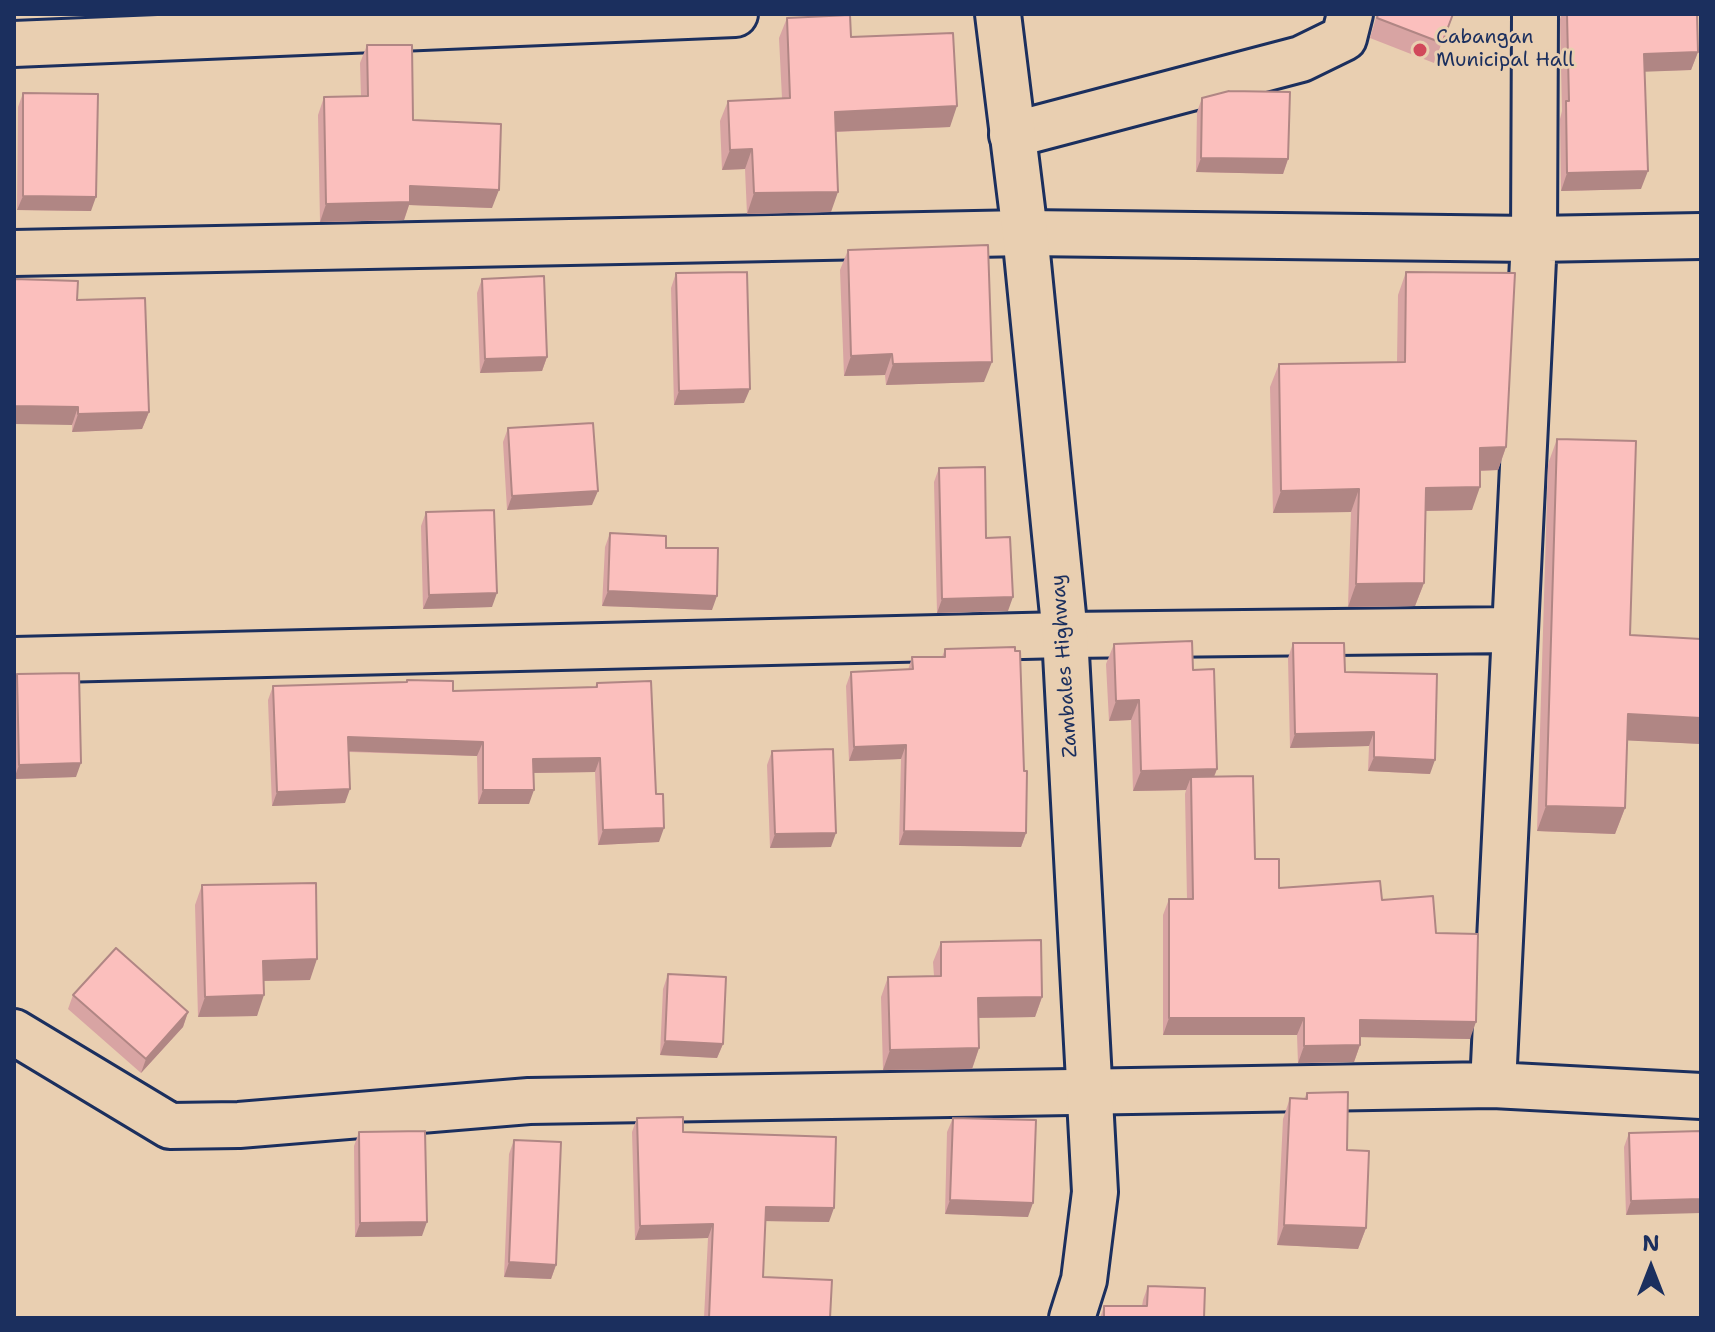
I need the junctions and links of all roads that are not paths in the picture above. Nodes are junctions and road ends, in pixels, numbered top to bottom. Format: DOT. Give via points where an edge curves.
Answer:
graph roads {
  1 [pos="735,14"];
  2 [pos="998,14"];
  3 [pos="1350,14"];
  4 [pos="1535,14"];
  5 [pos="14,44"];
  6 [pos="1012,135"];
  7 [pos="1025,233"];
  8 [pos="1701,236"];
  9 [pos="1534,239"];
  10 [pos="14,253"];
  11 [pos="1514,630"];
  12 [pos="1065,635"];
  13 [pos="14,660"];
  14 [pos="14,1032"];
  15 [pos="1493,1085"];
  16 [pos="1089,1091"];
  17 [pos="1701,1096"];
  18 [pos="1072,1318"];
  1 -- 5 [label="street"];
  2 -- 6 [label="street, Zambales Highway"];
  3 -- 6 [label="street" via="1344,38 1301,59"];
  4 -- 9 [label="street"];
  6 -- 7 [label="street, Zambales Highway"];
  7 -- 9 [label="street"];
  7 -- 10 [label="street"];
  7 -- 12 [label="street, Zambales Highway"];
  8 -- 9 [label="street"];
  9 -- 11 [label="street"];
  11 -- 12 [label="street"];
  11 -- 15 [label="street"];
  12 -- 13 [label="street"];
  12 -- 16 [label="street, Zambales Highway"];
  14 -- 16 [label="street" via="170,1126 529,1101"];
  15 -- 16 [label="street"];
  15 -- 17 [label="street"];
  16 -- 18 [label="street, Zambales Highway" via="1095,1192 1084,1280"];
}
